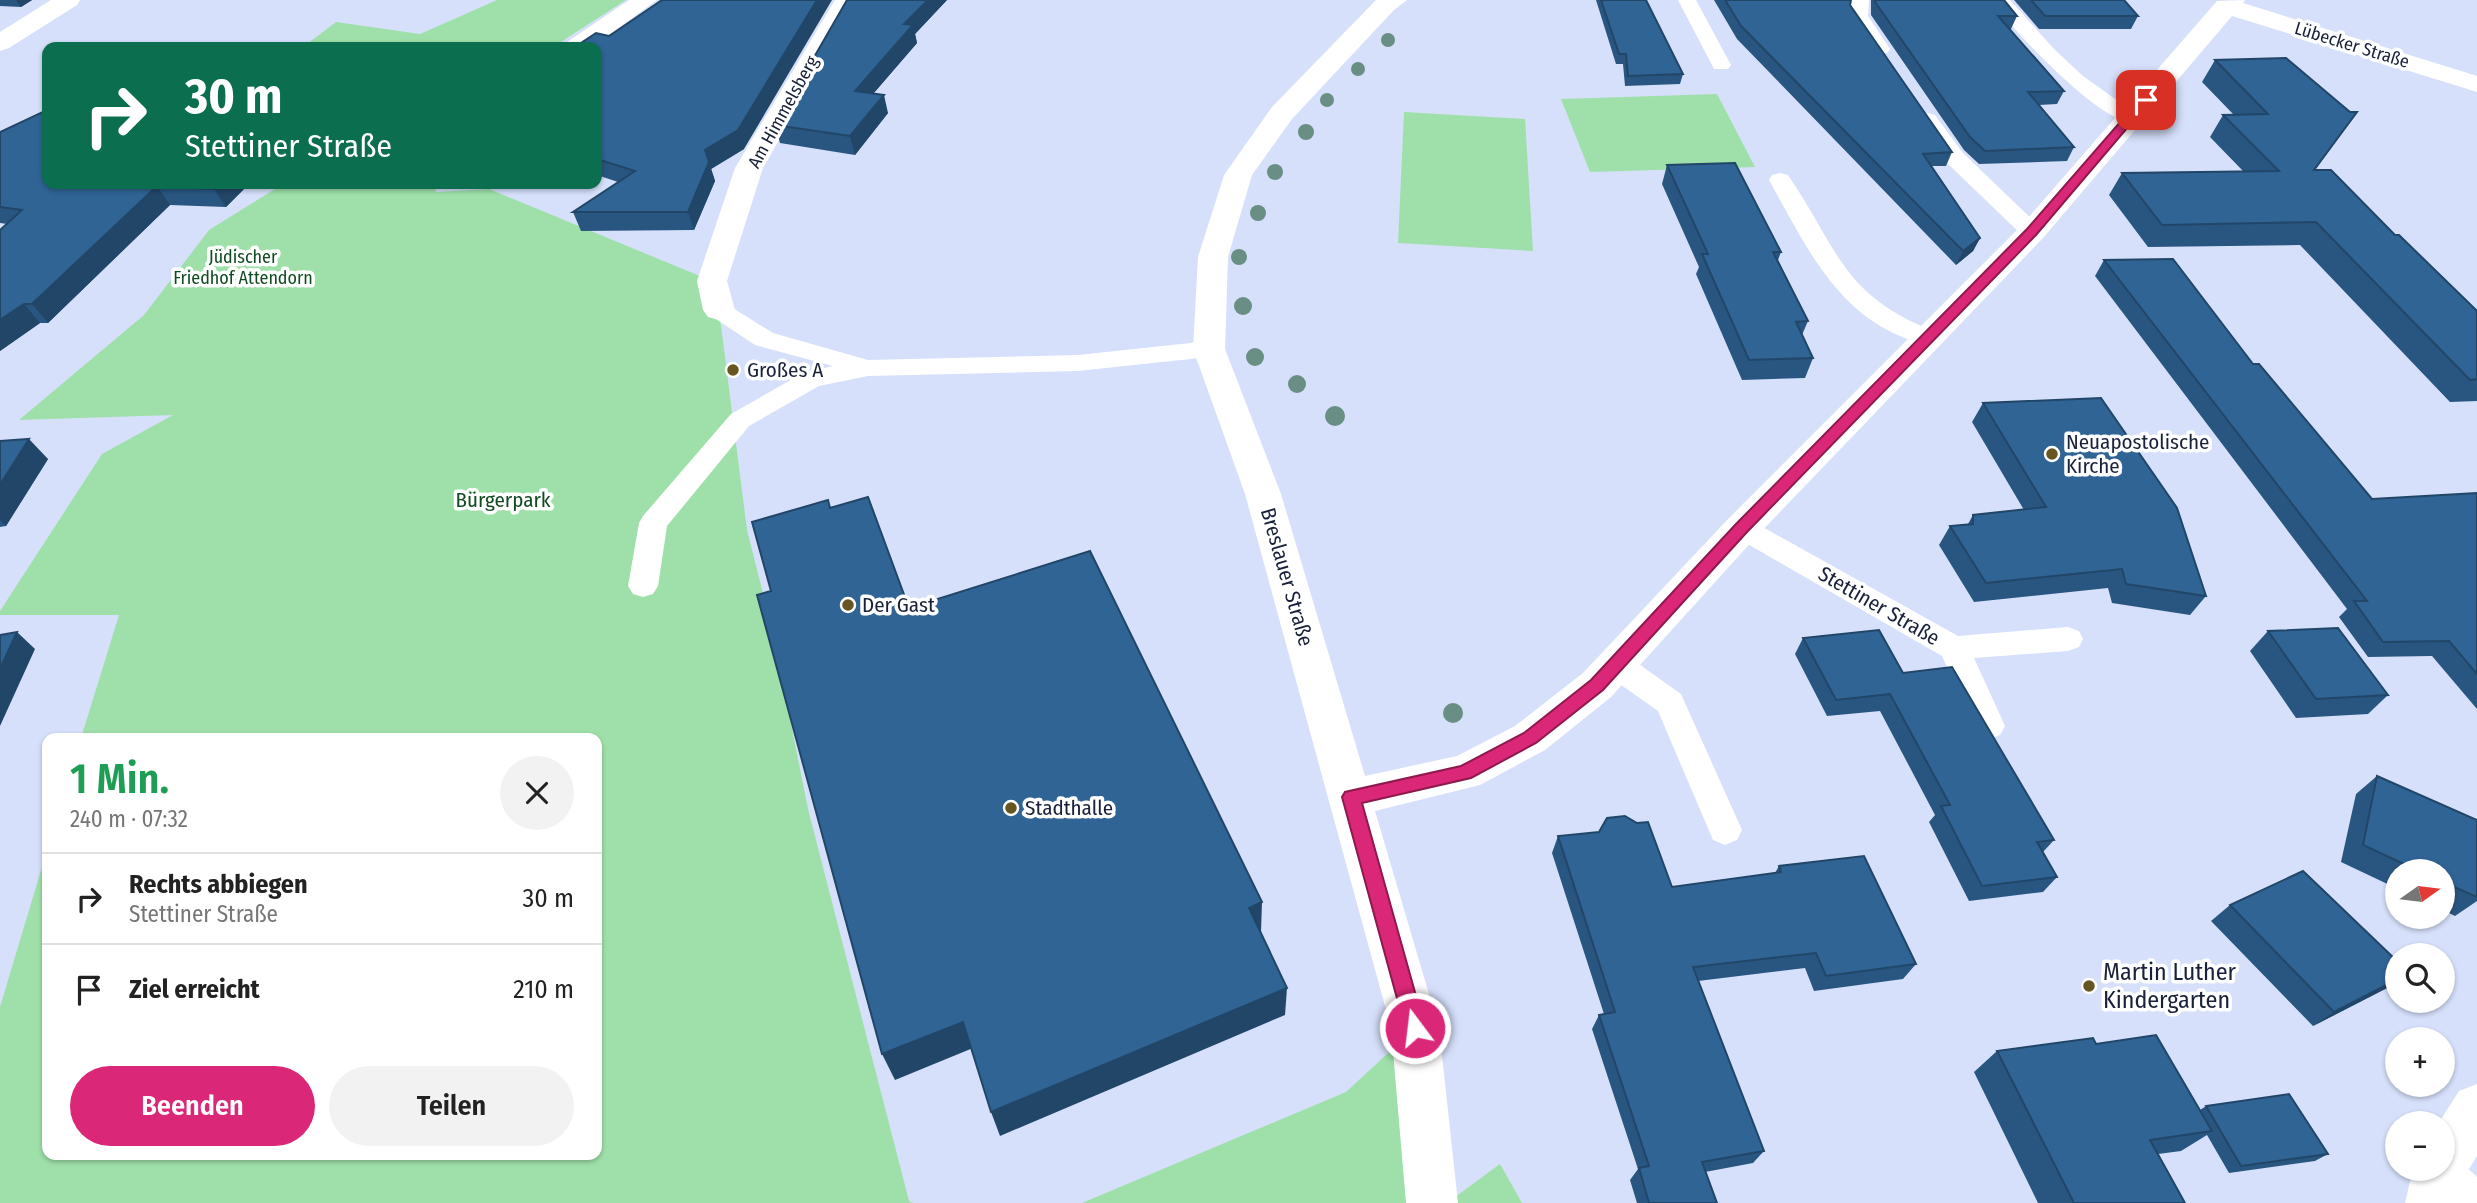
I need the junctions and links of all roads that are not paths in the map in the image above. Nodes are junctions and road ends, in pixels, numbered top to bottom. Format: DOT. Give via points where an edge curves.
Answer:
graph roads {
  1 [pos="68,0"];
  2 [pos="645,0"];
  3 [pos="847,0"];
  4 [pos="1688,0"];
  5 [pos="1860,0"];
  6 [pos="2000,0"];
  7 [pos="1384,2"];
  8 [pos="2230,3"];
  9 [pos="583,42"];
  10 [pos="0,43"];
  11 [pos="1721,65"];
  12 [pos="1895,71"];
  13 [pos="2477,84"];
  14 [pos="1917,103"];
  15 [pos="2129,118"];
  16 [pos="1780,180"];
  17 [pos="2032,232"];
  18 [pos="719,310"];
  19 [pos="1927,338"];
  20 [pos="1209,349"];
  21 [pos="868,368"];
  22 [pos="1742,528"];
  23 [pos="643,586"];
  24 [pos="2068,639"];
  25 [pos="1954,648"];
  26 [pos="1618,666"];
  27 [pos="1989,726"];
  28 [pos="1351,797"];
  29 [pos="1725,830"];
  30 [pos="2477,1109"];
  31 [pos="2455,1144"];
  32 [pos="2437,1181"];
  33 [pos="2452,1181"];
  34 [pos="1432,1203"];
  35 [pos="2431,1203"];
  36 [pos="2474,1203"];
  1 -- 10 [label="street"];
  2 -- 9 [label="street"];
  3 -- 18 [label="street, Am Himmelsberg" via="750,168 712,281"];
  4 -- 11 [label="lane"];
  5 -- 12 [label="lane" via="1858,16"];
  6 -- 15 [label="lane" via="2076,80"];
  7 -- 20 [label="street, Breslauer Straße" via="1282,113 1238,175 1213,257"];
  8 -- 13 [label="street, Lübecker Straße"];
  8 -- 15 [label="street"];
  14 -- 17 [label="lane" via="1954,157"];
  15 -- 17 [label="street"];
  16 -- 19 [label="lane" via="1834,274 1854,296 1885,319"];
  17 -- 19 [label="street"];
  18 -- 21 [label="lane" via="764,339"];
  19 -- 22 [label="street"];
  20 -- 21 [label="lane" via="1078,363"];
  20 -- 28 [label="street, Breslauer Straße" via="1263,494"];
  21 -- 23 [label="lane" via="812,379 740,420 653,523"];
  22 -- 25 [label="lane, Stettiner Straße"];
  22 -- 26 [label="street"];
  24 -- 25 [label="lane, Stettiner Straße"];
  25 -- 27 [label="lane"];
  26 -- 28 [label="street" via="1530,738 1465,772"];
  26 -- 29 [label="lane" via="1670,703"];
  28 -- 34 [label="street, Breslauer Straße" via="1415,1028"];
  30 -- 31 [label="street"];
  32 -- 35 [label="street"];
  33 -- 36 [label="lane"];
}
